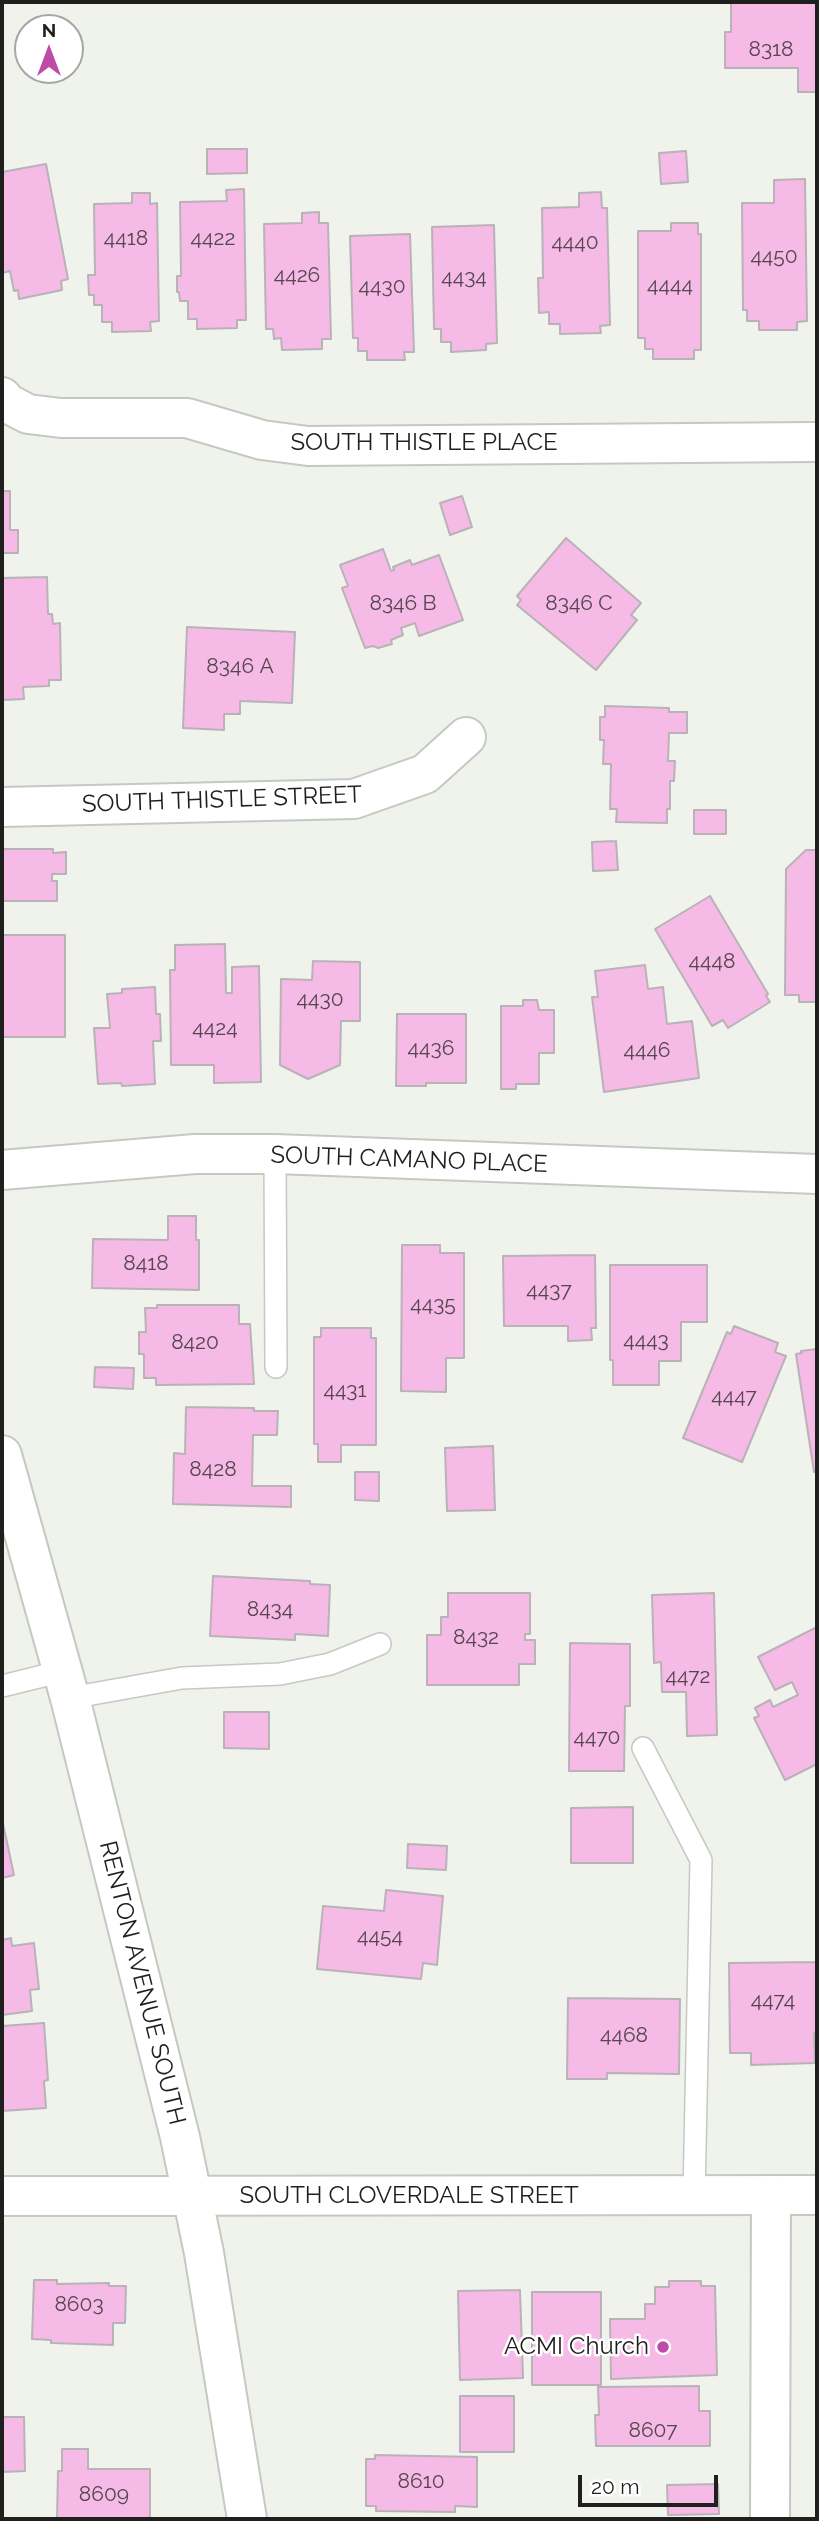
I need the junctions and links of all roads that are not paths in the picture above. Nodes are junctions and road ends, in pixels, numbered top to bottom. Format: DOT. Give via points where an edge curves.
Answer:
graph roads {
  1 [pos="2,397"];
  2 [pos="814,442"];
  3 [pos="466,737"];
  4 [pos="2,807"];
  5 [pos="275,1154"];
  6 [pos="2,1170"];
  7 [pos="817,1174"];
  8 [pos="276,1367"];
  9 [pos="2,1455"];
  10 [pos="380,1644"];
  11 [pos="67,1685"];
  12 [pos="2,1686"];
  13 [pos="643,1748"];
  14 [pos="694,2195"];
  15 [pos="771,2195"];
  16 [pos="817,2195"];
  17 [pos="2,2196"];
  18 [pos="193,2196"];
  19 [pos="247,2519"];
  20 [pos="770,2519"];
  1 -- 2 [label="street, SOUTH THISTLE PLACE" via="28,414 187,418 262,440 308,446"];
  3 -- 4 [label="street, SOUTH THISTLE STREET" via="425,775 354,799"];
  5 -- 6 [label="street, SOUTH CAMANO PLACE" via="195,1154"];
  5 -- 7 [label="street, SOUTH CAMANO PLACE"];
  5 -- 8 [label="lane"];
  9 -- 11 [label="street, RENTON AVENUE SOUTH"];
  10 -- 11 [label="lane" via="330,1664 281,1674"];
  11 -- 12 [label="lane"];
  11 -- 18 [label="street, RENTON AVENUE SOUTH"];
  13 -- 14 [label="lane" via="701,1860"];
  14 -- 15 [label="street, SOUTH CLOVERDALE STREET"];
  14 -- 18 [label="street, SOUTH CLOVERDALE STREET"];
  15 -- 16 [label="street, SOUTH CLOVERDALE STREET"];
  15 -- 20 [label="street"];
  17 -- 18 [label="street, SOUTH CLOVERDALE STREET"];
  18 -- 19 [label="street, RENTON AVENUE SOUTH"];
}
